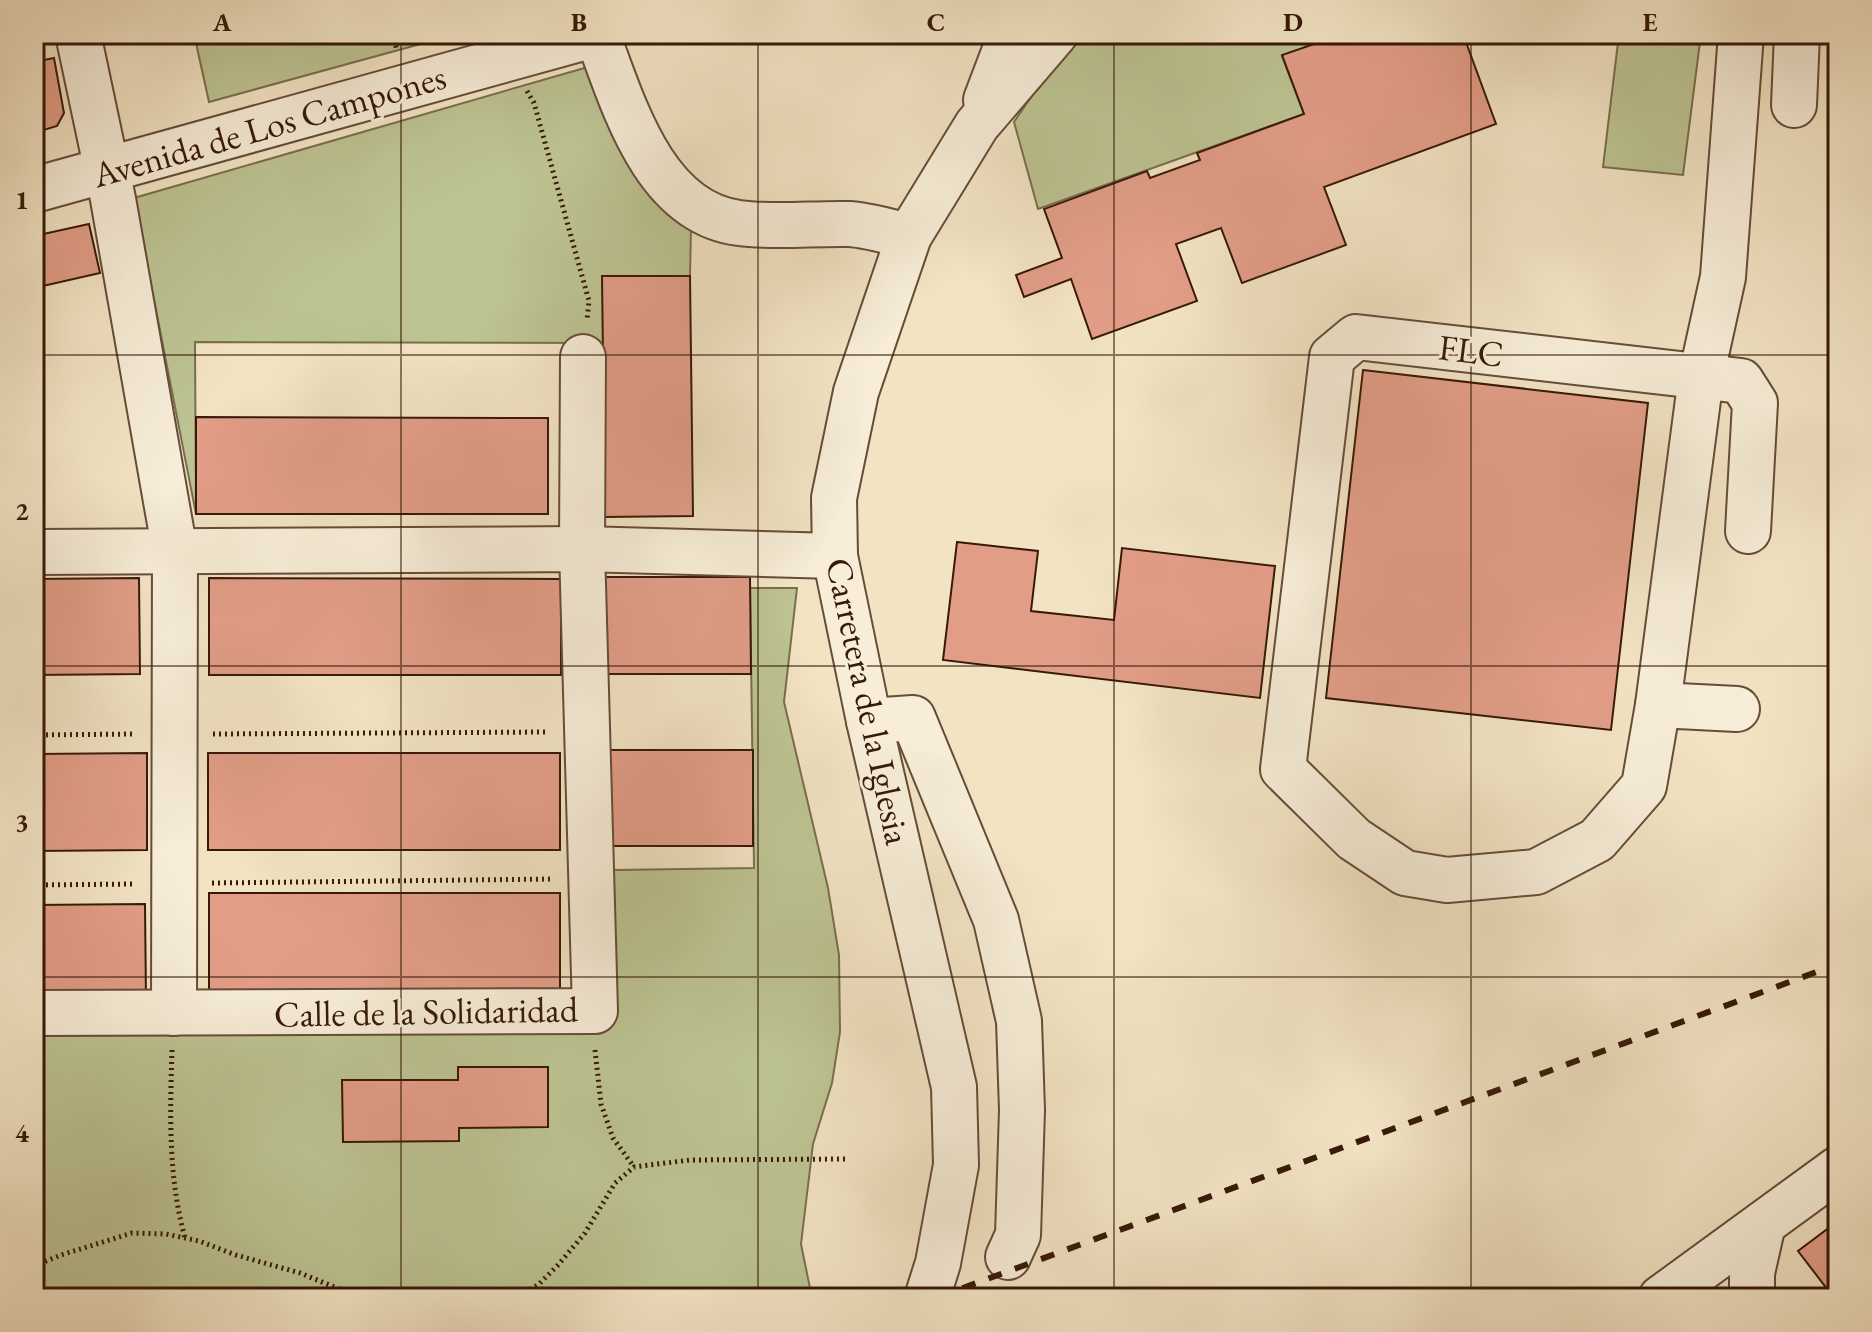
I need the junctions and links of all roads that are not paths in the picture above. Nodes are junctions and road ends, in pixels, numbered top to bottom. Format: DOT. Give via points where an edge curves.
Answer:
graph roads {
  1 [pos="78,34"];
  2 [pos="597,34"];
  3 [pos="1055,34"];
  4 [pos="1741,34"];
  5 [pos="1797,34"];
  6 [pos="1013,46"];
  7 [pos="1794,105"];
  8 [pos="108,171"];
  9 [pos="34,190"];
  10 [pos="909,236"];
  11 [pos="583,357"];
  12 [pos="1701,377"];
  13 [pos="1748,531"];
  14 [pos="582,549"];
  15 [pos="34,552"];
  16 [pos="175,552"];
  17 [pos="835,556"];
  18 [pos="1658,705"];
  19 [pos="1737,709"];
  20 [pos="869,721"];
  21 [pos="34,1013"];
  22 [pos="174,1013"];
  23 [pos="1838,1169"];
  24 [pos="1763,1224"];
  25 [pos="1008,1257"];
  26 [pos="933,1280"];
  27 [pos="1665,1297"];
  28 [pos="1752,1298"];
  1 -- 8 [label="street"];
  2 -- 8 [label="street, Avenida de Los Campones"];
  2 -- 10 [label="street" via="637,138 668,184 708,215 739,223 853,224"];
  3 -- 6 [label="street, Carretera de la Iglesia"];
  4 -- 12 [label="street" via="1723,277"];
  5 -- 7 [label="street"];
  6 -- 10 [label="street, Carretera de la Iglesia" via="977,125"];
  8 -- 9 [label="street, Avenida de Los Campones"];
  8 -- 16 [label="street"];
  10 -- 17 [label="street, Carretera de la Iglesia" via="856,392 834,498"];
  11 -- 14 [label="street, Calle de la Solidaridad"];
  12 -- 13 [label="street, FLC" via="1741,381 1755,403"];
  12 -- 18 [label="street"];
  12 -- 18 [label="street, FLC" via="1356,337 1332,357 1283,769 1354,839 1405,873 1447,880 1536,872 1597,840 1644,786"];
  14 -- 16 [label="street"];
  14 -- 17 [label="street"];
  14 -- 22 [label="street, Calle de la Solidaridad" via="595,1011"];
  15 -- 16 [label="street"];
  16 -- 22 [label="street"];
  17 -- 20 [label="street, Carretera de la Iglesia"];
  18 -- 19 [label="street"];
  20 -- 25 [label="street" via="913,718 996,920 1019,1021 1018,1235"];
  20 -- 26 [label="street, Carretera de la Iglesia" via="954,1087 956,1165"];
  21 -- 22 [label="street, Calle de la Solidaridad"];
  23 -- 24 [label="street"];
  24 -- 27 [label="street"];
  24 -- 28 [label="street"];
}
